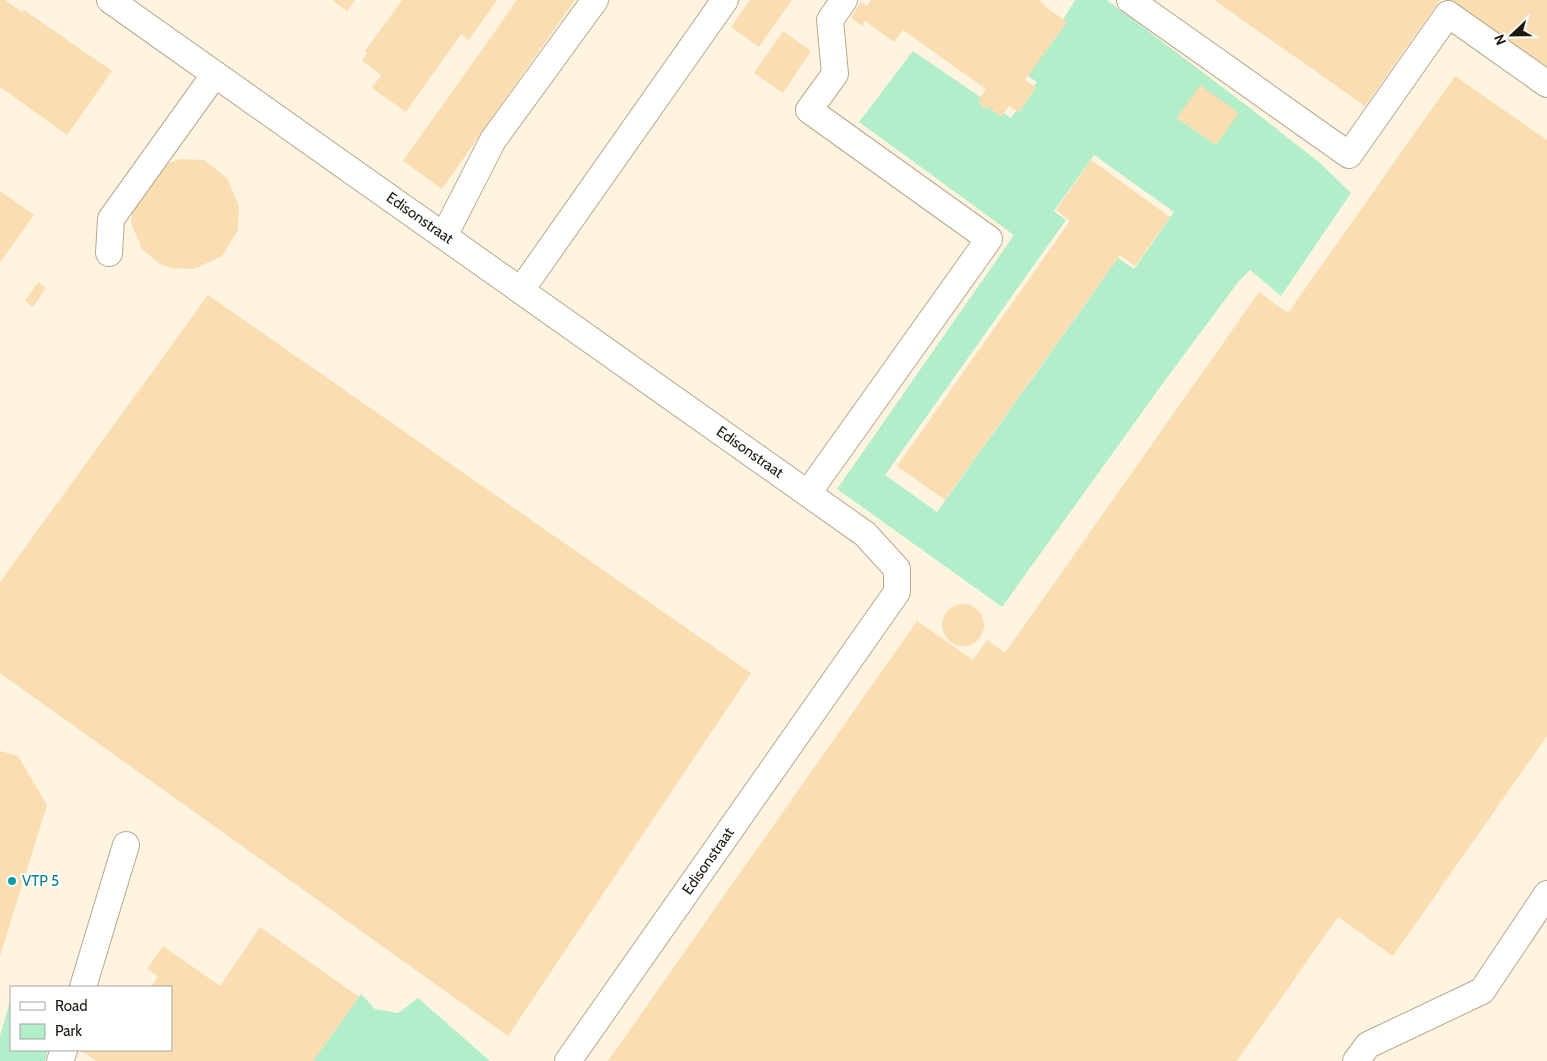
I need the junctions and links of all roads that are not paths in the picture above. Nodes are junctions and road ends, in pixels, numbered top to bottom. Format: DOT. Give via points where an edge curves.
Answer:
graph roads {
  1 [pos="110,0"];
  2 [pos="595,0"];
  3 [pos="725,0"];
  4 [pos="844,0"];
  5 [pos="1130,0"];
  6 [pos="215,74"];
  7 [pos="1547,84"];
  8 [pos="444,236"];
  9 [pos="109,253"];
  10 [pos="521,290"];
  11 [pos="808,493"];
  12 [pos="126,845"];
  13 [pos="1547,894"];
  14 [pos="83,986"];
  15 [pos="568,1061"];
  16 [pos="1356,1061"];
  1 -- 6 [label="street, Edisonstraat"];
  2 -- 8 [label="street" via="493,140"];
  3 -- 10 [label="street"];
  4 -- 11 [label="street" via="830,20 835,74 809,110 989,239"];
  5 -- 7 [label="street" via="1350,155 1448,14"];
  6 -- 8 [label="street, Edisonstraat"];
  6 -- 9 [label="street" via="111,219"];
  8 -- 10 [label="street, Edisonstraat"];
  10 -- 11 [label="street, Edisonstraat"];
  11 -- 15 [label="street, Edisonstraat" via="865,534 897,569 897,592"];
  12 -- 14 [label="street"];
  13 -- 16 [label="street" via="1482,991 1368,1045"];
}
